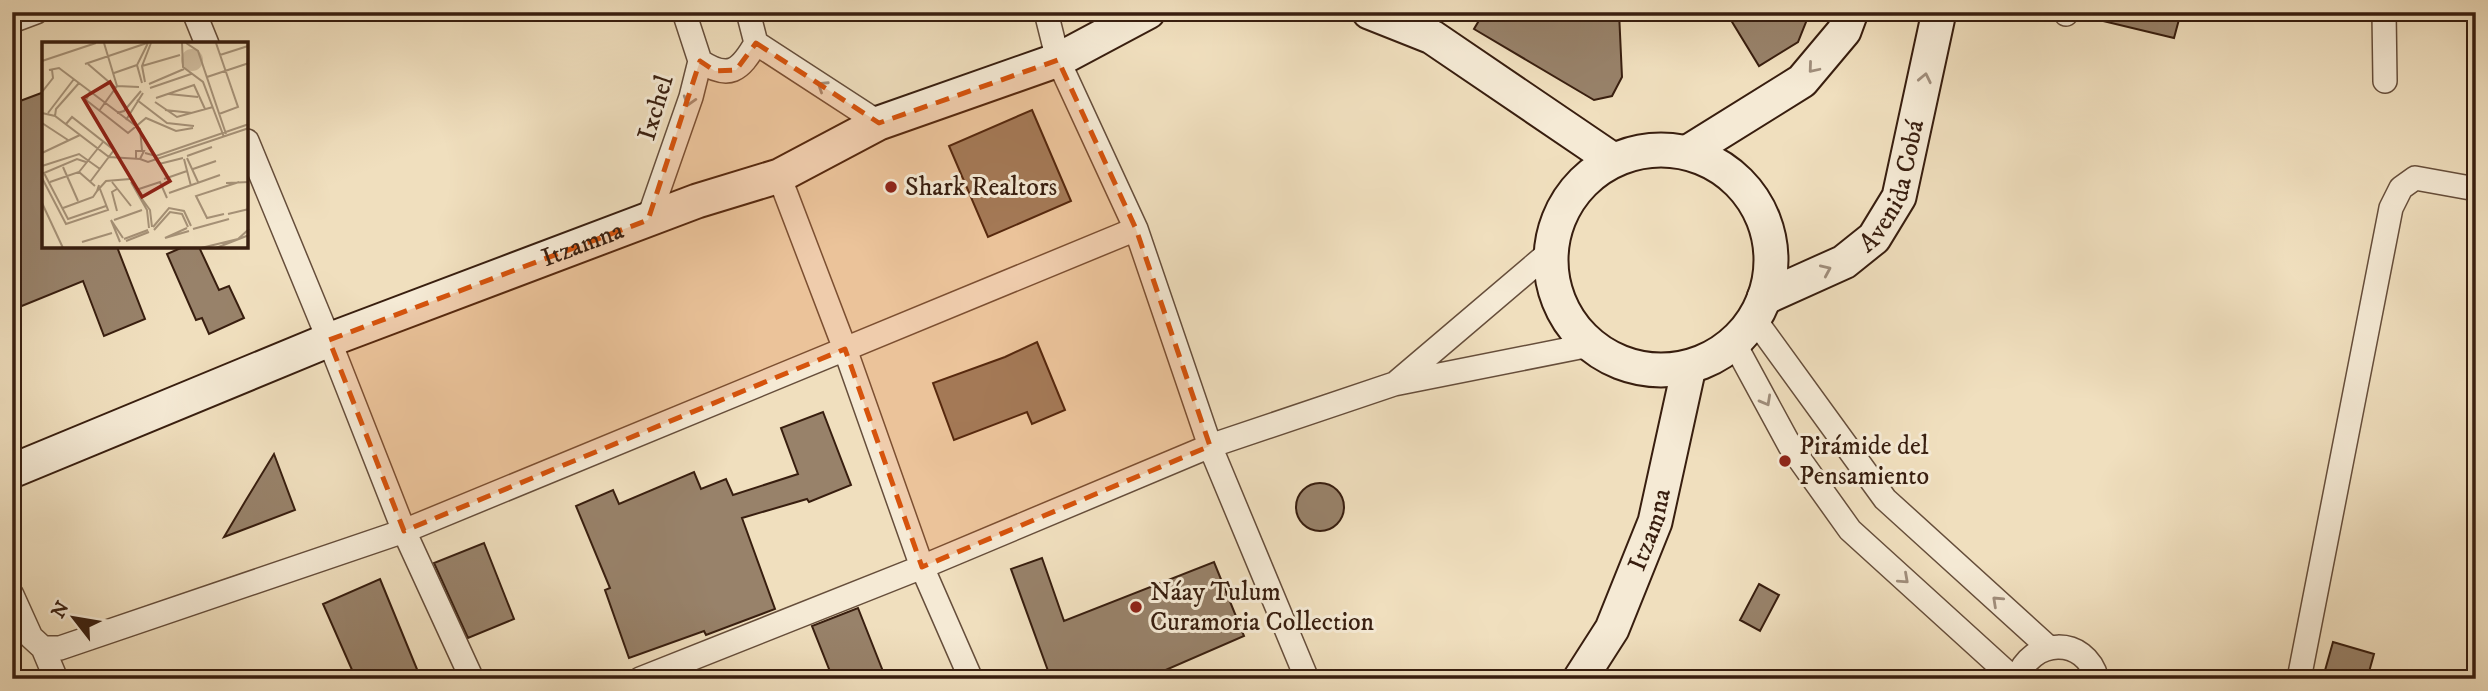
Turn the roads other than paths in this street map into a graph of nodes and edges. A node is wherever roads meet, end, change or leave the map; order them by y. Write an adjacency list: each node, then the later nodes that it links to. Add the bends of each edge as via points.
1 (36, 12): 11 (street)
2 (194, 12): 12 (street)
3 (684, 12): 15 (street, Ixchel)
4 (748, 12): 13 (street)
5 (1046, 12): 14 (street)
6 (1148, 12): 14 (street, Itzamna)
7 (1369, 12): 20 (street, via 1432,37)
8 (1851, 12): 19 (street, one-way to 19, via 1844,31 1802,81)
9 (1939, 12): 26 (street, Avenida Cobá, one-way to 9, via 1844,262 1874,238 1899,197)
10 (2384, 12): 16 (street)
11 (12, 21)
12 (206, 42)
13 (756, 43): 15 (street, via 736,70 715,71); 17 (street, one-way to 13)
14 (1058, 60): 17 (street, Itzamna); 24 (street)
15 (700, 61): 23 (street, Ixchel, one-way to 23)
16 (2385, 81)
17 (879, 124): 21 (street, Itzamna)
18 (248, 143): 27 (street)
19 (1688, 152): 20 (street, via 1650,149); 26 (street, via 1723,168 1751,194 1767,229 1771,263)
20 (1613, 160): 25 (street, via 1583,182 1560,214)
21 (779, 176): 23 (street, Itzamna); 29 (street)
22 (2476, 189): 47 (street, via 2415,178 2401,188 2391,208)
23 (648, 219): 27 (street, Itzamna)
24 (1136, 229): 29 (street); 32 (street)
25 (1551, 251): 28 (street, via 1553,286 1567,318); 31 (street)
26 (1751, 319): 30 (street, via 1721,352); 37 (street, one-way to 26, via 1885,499); 46 (street, one-way to 46, via 1790,446 1850,530)
27 (329, 340): 33 (street, Itzamna); 34 (street)
28 (1590, 345): 30 (street, via 1620,363 1654,370); 31 (street)
29 (845, 349): 34 (street); 35 (street)
30 (1689, 366): 45 (street, Itzamna, via 1656,522 1612,629)
31 (1394, 384): 32 (street)
32 (1210, 446): 35 (street); 40 (street)
33 (12, 471)
34 (404, 531): 38 (street, via 60,648); 42 (street)
35 (922, 567): 43 (street); 44 (street)
36 (12, 596): 38 (street, via 31,637)
37 (2048, 647): 39 (street, via 2077,652); 46 (street, via 2029,658)
38 (43, 648): 41 (street)
39 (2102, 676)
40 (1304, 678)
41 (56, 679)
42 (472, 679)
43 (640, 679)
44 (971, 679)
45 (1580, 679)
46 (2016, 679)
47 (2300, 679)

